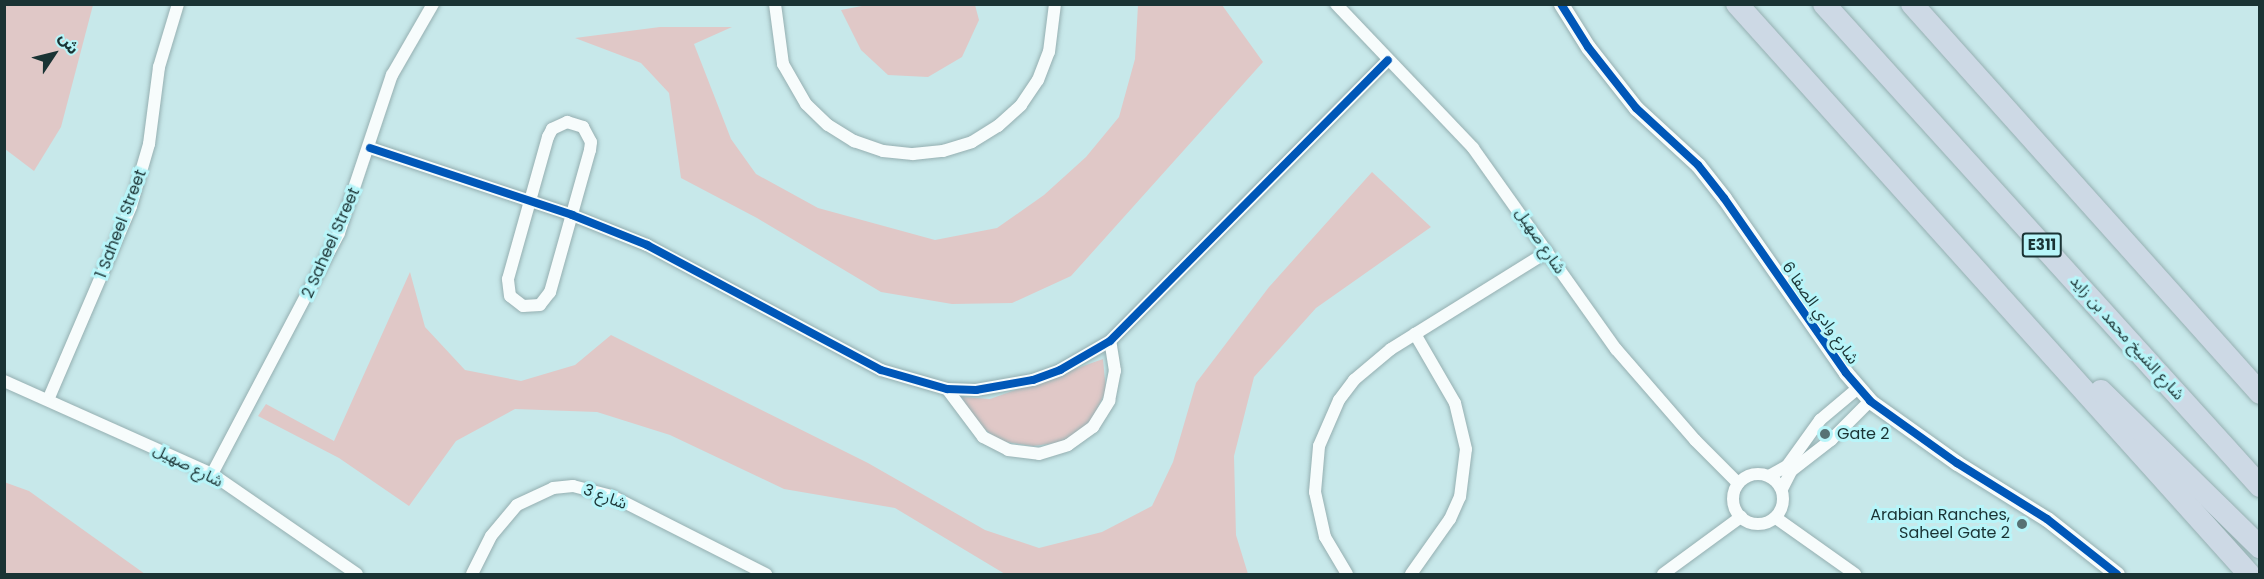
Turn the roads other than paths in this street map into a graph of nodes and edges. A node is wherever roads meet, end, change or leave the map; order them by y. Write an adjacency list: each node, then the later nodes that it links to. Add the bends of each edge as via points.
1 (178, 4): 22 (street, 1 Saheel Street, via 159,66 149,144 131,206)
2 (433, 4): 11 (street, 2 Saheel Street, via 392,75)
3 (775, 4): 4 (street, via 783,64 806,104 828,125 854,141 883,151 913,154 943,151 972,142 999,126 1021,105 1038,80 1049,52)
4 (1055, 4)
5 (1336, 4): 10 (street, شارع صهيل)
6 (1561, 4): 19 (street, شارع وادي الصفا 6, via 1588,47 1636,108 1698,165 1724,198)
7 (1737, 4): 15 (highway)
8 (1824, 4): 30 (highway, شارع الشيخ محمد بن زايد / E311)
9 (1912, 4): 21 (highway)
10 (1389, 60): 14 (street, شارع صهيل, via 1473,148); 17 (street)
11 (370, 148): 12 (street); 27 (street, 2 Saheel Street, via 323,268)
12 (529, 202): 13 (street); 13 (street, via 552,129 575,123 583,127 591,142); 13 (street, via 507,288 515,303 523,306 540,305 550,292)
13 (572, 215): 20 (street, via 686,264 881,370)
14 (1547, 252): 16 (street); 29 (street, شارع صهيل, via 1641,380)
15 (2007, 301): 34 (highway); 43 (highway, via 2143,460)
16 (1415, 334): 38 (street, via 1353,380 1339,400 1319,446 1315,469 1318,515 1325,537); 39 (street, via 1455,403 1466,449 1460,497 1450,519)
17 (1110, 341): 20 (street, via 1060,370 1033,380 976,390); 20 (street, via 1115,371 1103,410 1093,427 1068,446 1039,454 1008,450 983,437)
18 (4, 381): 22 (street, شارع صهيل)
19 (1858, 388): 23 (street, شارع وادي الصفا 6); 24 (street)
20 (947, 389)
21 (2259, 393)
22 (48, 400): 27 (street, شارع صهيل)
23 (1870, 401): 25 (street); 42 (street, شارع وادي الصفا 6, via 1957,463 2047,519)
24 (1840, 403): 25 (street); 26 (street, via 1820,420)
25 (1853, 417): 26 (street)
26 (1801, 456): 28 (street); 31 (street)
27 (212, 474): 35 (street, شارع صهيل)
28 (1769, 476): 29 (street, via 1752,474); 31 (street)
29 (1738, 483): 32 (street, via 1733,504)
30 (2259, 486)
31 (1782, 489): 33 (street, via 1784,504)
32 (1741, 517): 33 (street, via 1762,524); 40 (street)
33 (1776, 518): 41 (street)
34 (2259, 547)
35 (357, 574)
36 (472, 574): 37 (street, 3 شارع, via 491,536 517,505 534,494 573,486 612,496)
37 (766, 574)
38 (1347, 574)
39 (1411, 574)
40 (1663, 574)
41 (1855, 574)
42 (2117, 574)
43 (2250, 574)

